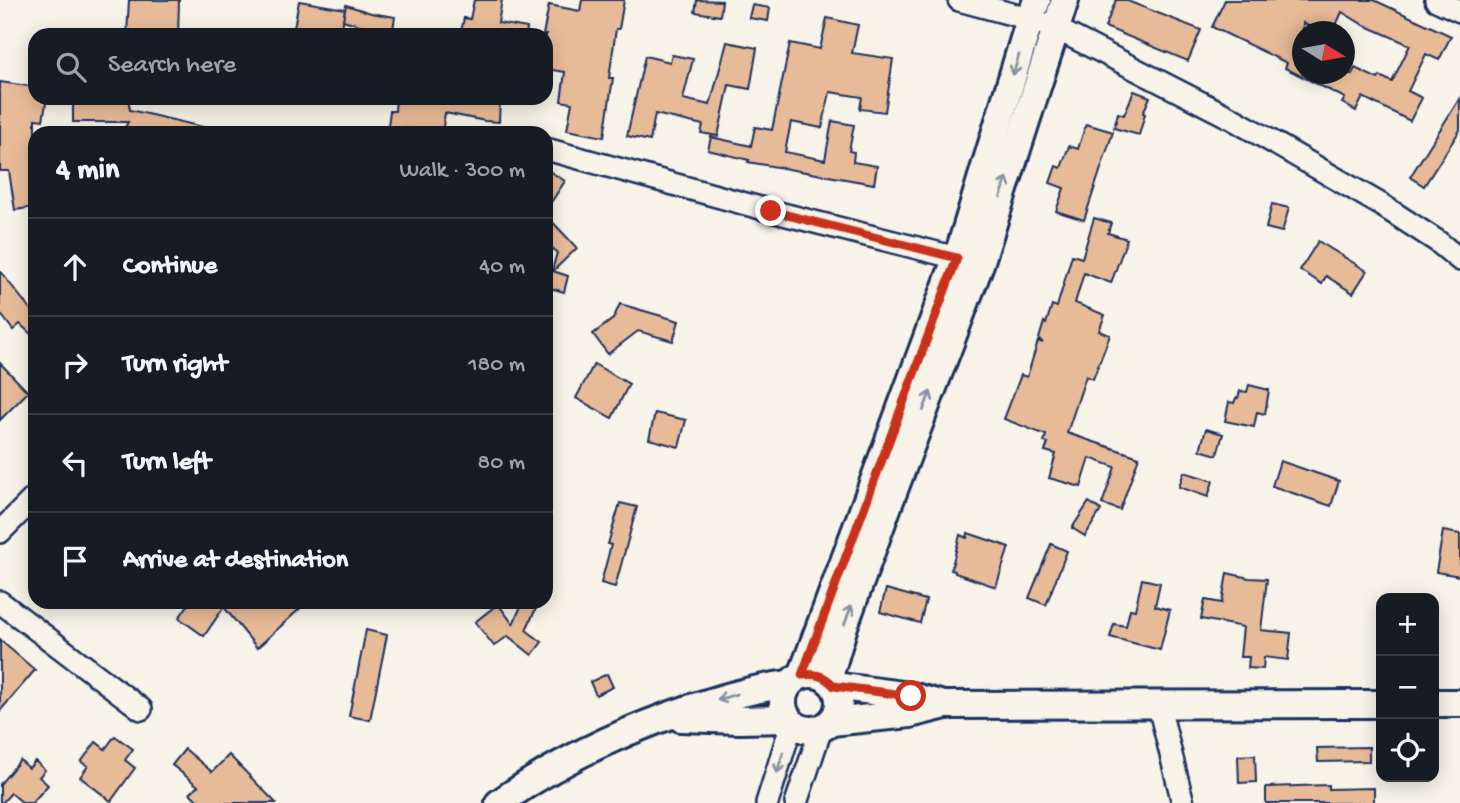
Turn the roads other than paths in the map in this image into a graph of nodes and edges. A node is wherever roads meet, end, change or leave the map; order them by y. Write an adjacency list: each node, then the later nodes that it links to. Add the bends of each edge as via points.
1 (959, 0): 5 (street)
2 (1065, 0): 5 (main road)
3 (1436, 0): 4 (street)
4 (1460, 11)
5 (1041, 16): 7 (main road, one-way to 7); 8 (street, via 1380,204); 12 (main road, one-way to 5, via 844,626 980,264)
6 (553, 151): 7 (street)
7 (957, 258): 12 (main road)
8 (1460, 260)
9 (28, 504): 10 (street)
10 (0, 532)
11 (0, 601): 18 (street)
12 (813, 681): 16 (main road); 19 (main road, one-way to 19, via 742,692); 20 (main road, via 785,692 784,711); 21 (main road, via 839,701)
13 (1439, 703): 14 (main road)
14 (1460, 703)
15 (1376, 704): 17 (main road)
16 (943, 705): 17 (main road); 21 (main road)
17 (1159, 706): 25 (street)
18 (141, 709)
19 (666, 717): 20 (main road); 22 (main road, via 569,759)
20 (790, 721): 21 (main road, via 803,729); 23 (street, one-way to 23)
21 (826, 725): 24 (street)
22 (499, 803)
23 (767, 803)
24 (796, 803)
25 (1183, 803)

